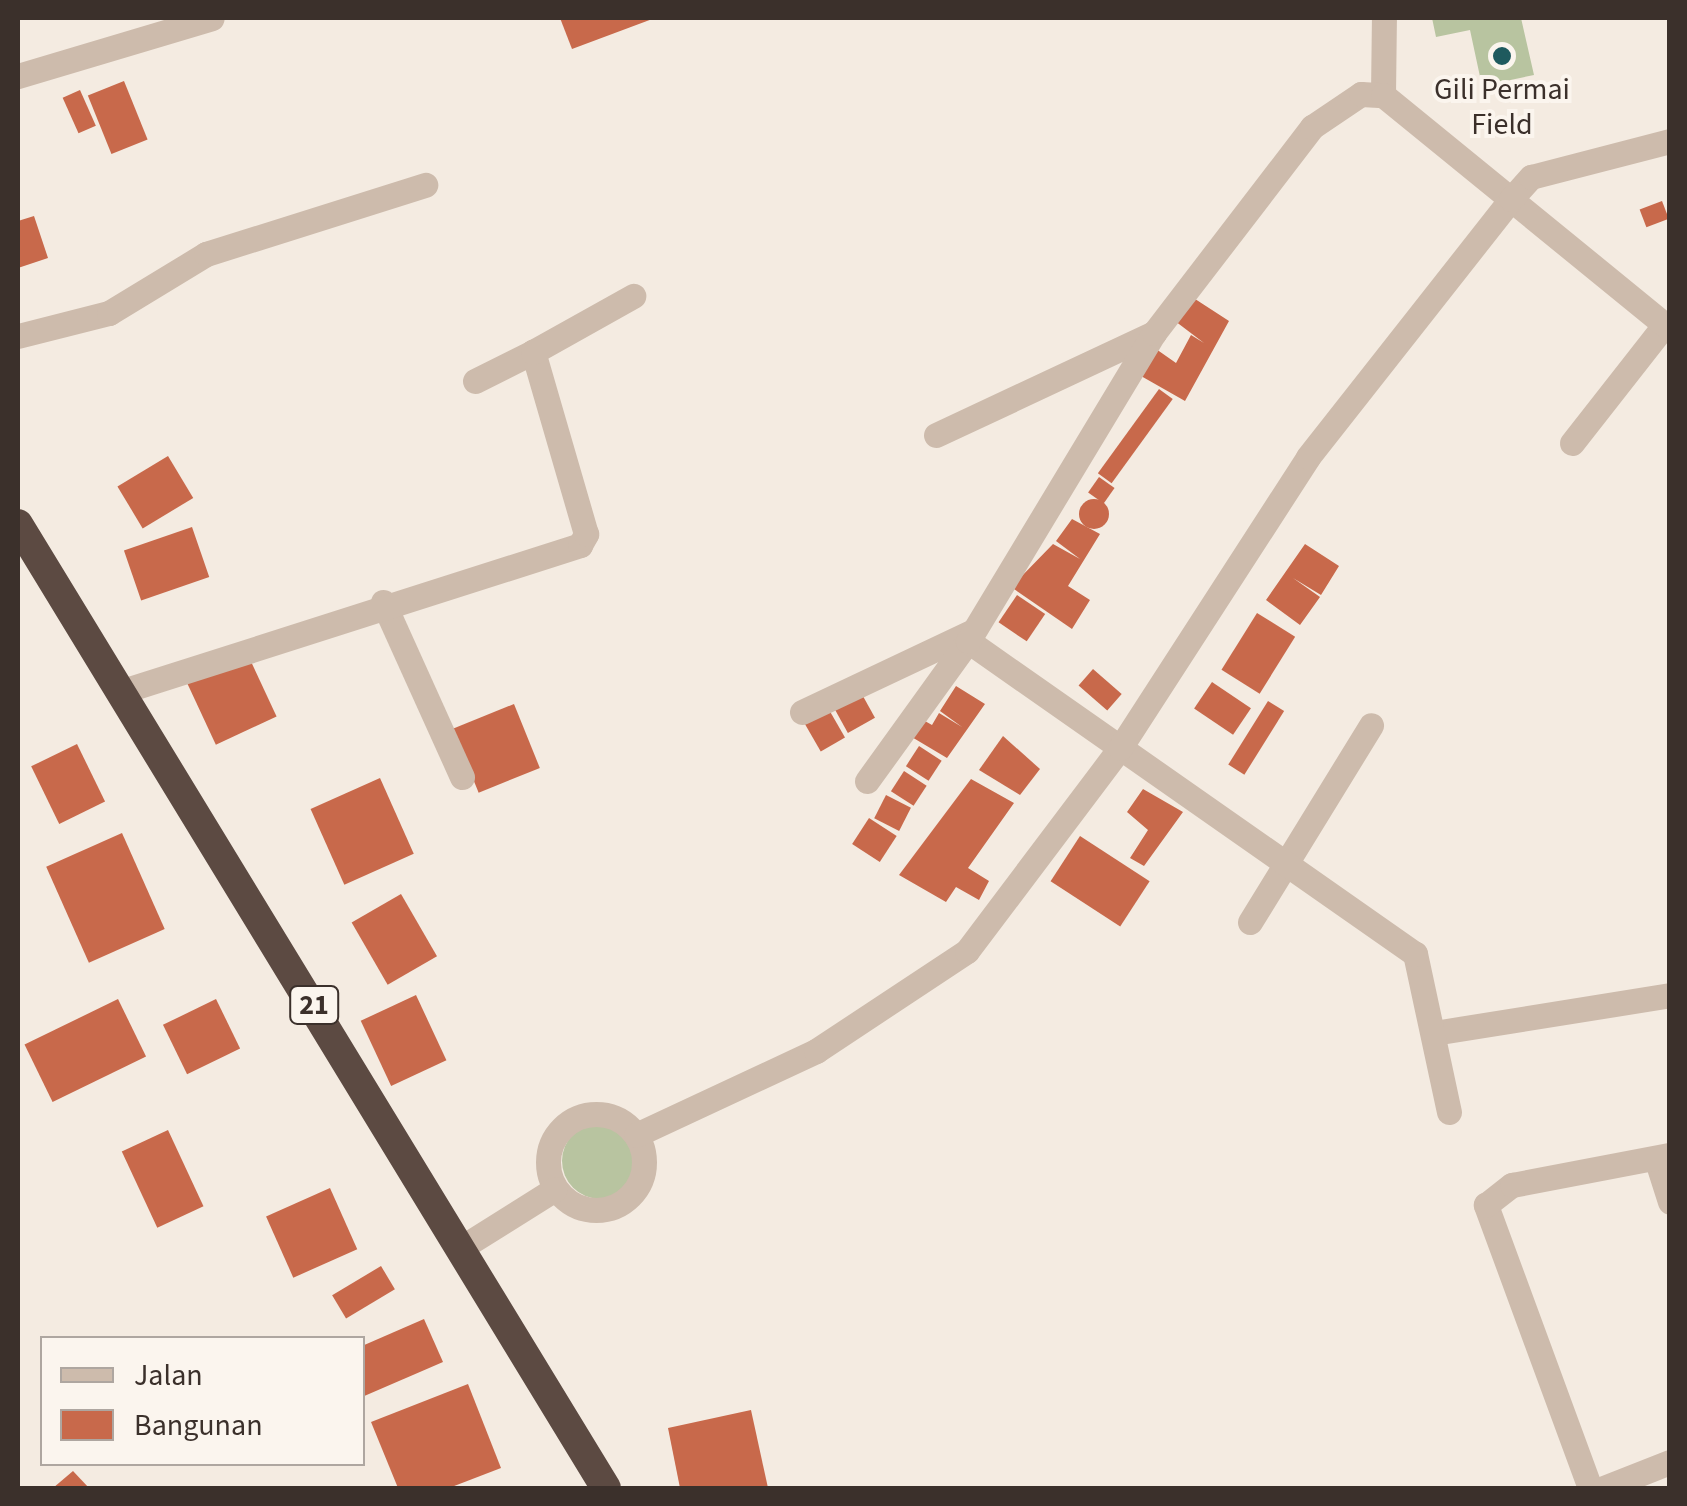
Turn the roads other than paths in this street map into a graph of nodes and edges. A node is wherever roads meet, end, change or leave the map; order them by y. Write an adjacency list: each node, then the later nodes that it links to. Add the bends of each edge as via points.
1 (212, 18): 3 (street)
2 (1384, 18): 4 (street)
3 (18, 76)
4 (1383, 95): 7 (street); 10 (street, via 1361,94 1312,127)
5 (1670, 142): 7 (street, via 1531,177)
6 (425, 185): 11 (street, via 206,254 109,313)
7 (1512, 198): 9 (street); 22 (street, via 1308,457)
8 (633, 296): 12 (street)
9 (1666, 328): 15 (street)
10 (1154, 334): 14 (street); 18 (street)
11 (18, 336)
12 (533, 352): 13 (street); 17 (street, via 586,534 580,545)
13 (474, 381)
14 (936, 435)
15 (1572, 443)
16 (18, 524): 19 (highway, 21)
17 (383, 602): 19 (street); 23 (street)
18 (969, 637): 20 (street); 22 (street); 24 (street)
19 (120, 692): 34 (highway, 21)
20 (802, 712)
21 (1370, 725): 25 (street)
22 (1120, 748): 25 (street); 30 (street, via 966,951 816,1051)
23 (462, 776)
24 (867, 781)
25 (1284, 859): 26 (street); 28 (street, via 1415,954)
26 (1250, 922)
27 (1670, 995): 28 (street)
28 (1434, 1033): 29 (street)
29 (1448, 1112)
30 (636, 1135): 32 (street, via 642,1176 622,1201 592,1210); 32 (street, via 620,1120 578,1116 550,1147)
31 (1663, 1156): 33 (street); 37 (street, via 1512,1185 1486,1205)
32 (555, 1189): 34 (street)
33 (1670, 1202)
34 (464, 1246): 36 (highway, 21)
35 (1670, 1462): 38 (street)
36 (606, 1488)
37 (1590, 1488)
38 (1604, 1488)

